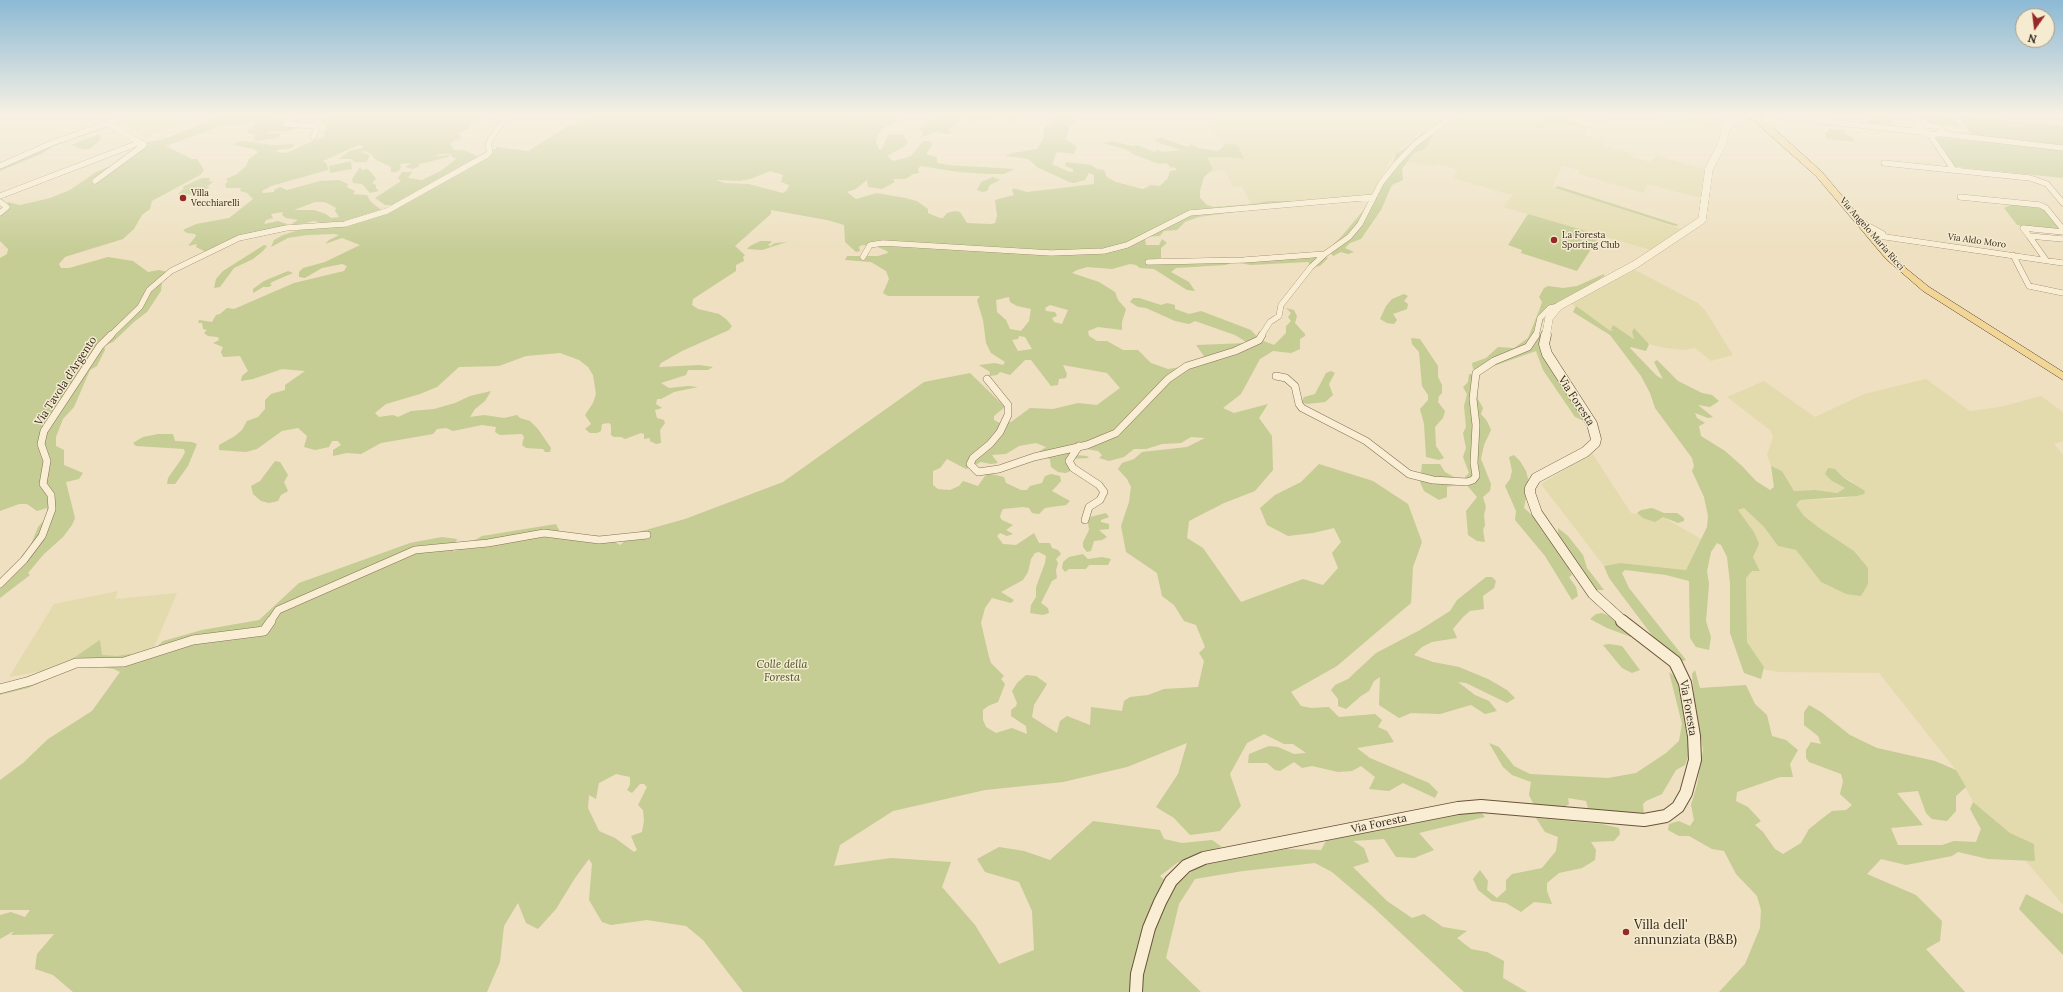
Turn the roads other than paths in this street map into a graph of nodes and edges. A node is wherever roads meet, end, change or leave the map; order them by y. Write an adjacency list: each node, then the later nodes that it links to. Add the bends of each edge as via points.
1 (11, 161): 10 (street)
2 (91, 161): 13 (street)
3 (120, 161): 12 (street)
4 (477, 161): 39 (street, Via Tavola d'Argento, via 387,211 345,224 286,228 239,238 171,271 160,279 140,307 100,346 44,431 41,444 47,461 43,484 51,495 52,509 42,536 24,560)
5 (1399, 161): 14 (street, via 1387,175)
6 (1713, 161): 32 (main road, Via Foresta, via 1709,169 1702,220 1636,264)
7 (1805, 161): 19 (main road, Via Angelo Maria Ricci)
8 (1948, 161): 11 (street)
9 (1884, 163): 11 (street)
10 (0, 166)
11 (1954, 170): 17 (street, via 2038,179 2051,188)
12 (95, 181)
13 (0, 196)
14 (1374, 197): 25 (street, via 1360,224 1349,237); 27 (street, via 1190,213 1127,245 1104,251 1051,253 883,243 870,245)
15 (1960, 197): 20 (street, via 2040,205 2046,208)
16 (0, 202): 18 (street, via 7,207)
17 (2063, 202)
18 (0, 213)
19 (1861, 222): 21 (main road, Via Angelo Maria Ricci); 22 (street)
20 (2063, 230): 23 (street, via 2023,228)
21 (1872, 235): 22 (street); 33 (main road, Via Angelo Maria Ricci, via 1897,265 1926,289)
22 (1889, 236): 26 (street, Via Aldo Moro)
23 (2029, 236): 24 (street); 28 (street)
24 (2063, 239)
25 (1325, 254): 29 (street, via 1300,258); 36 (street, via 1290,293 1281,305 1279,316 1270,322 1259,340 1235,351 1187,366 1168,378 1116,433)
26 (2013, 255): 28 (street, Via Aldo Moro); 31 (street, via 2030,286)
27 (863, 257)
28 (2046, 260): 30 (street, Via Aldo Moro)
29 (1148, 262)
30 (2063, 263)
31 (2063, 293)
32 (1559, 306): 34 (street, via 1550,308 1540,318 1534,338 1528,347 1494,360 1476,373 1473,399 1476,476 1474,480 1467,482 1433,480 1409,474 1366,441 1302,408 1295,386 1286,378); 41 (main road, Via Foresta, via 1549,318 1544,344 1553,366 1592,424 1596,439 1585,452 1536,478 1530,493 1538,514 1594,594 1611,612 1675,662 1681,672 1694,736 1694,760 1686,793 1678,807 1666,816 1644,820 1481,806 1458,808 1204,858 1186,866 1171,880 1149,928 1137,974)
33 (2062, 375)
34 (1276, 376)
35 (987, 379): 36 (street, via 1008,405 1008,415 1000,432 973,458 970,464 975,470 991,471)
36 (1079, 446): 37 (street, via 1069,461 1073,468 1099,485 1104,492 1100,500 1089,507)
37 (1085, 520)
38 (647, 535): 40 (street, via 599,540 544,533 488,543 415,550 278,610 264,631 193,640 124,662 76,662 30,681)
39 (0, 584)
40 (0, 689)
41 (1136, 992)

